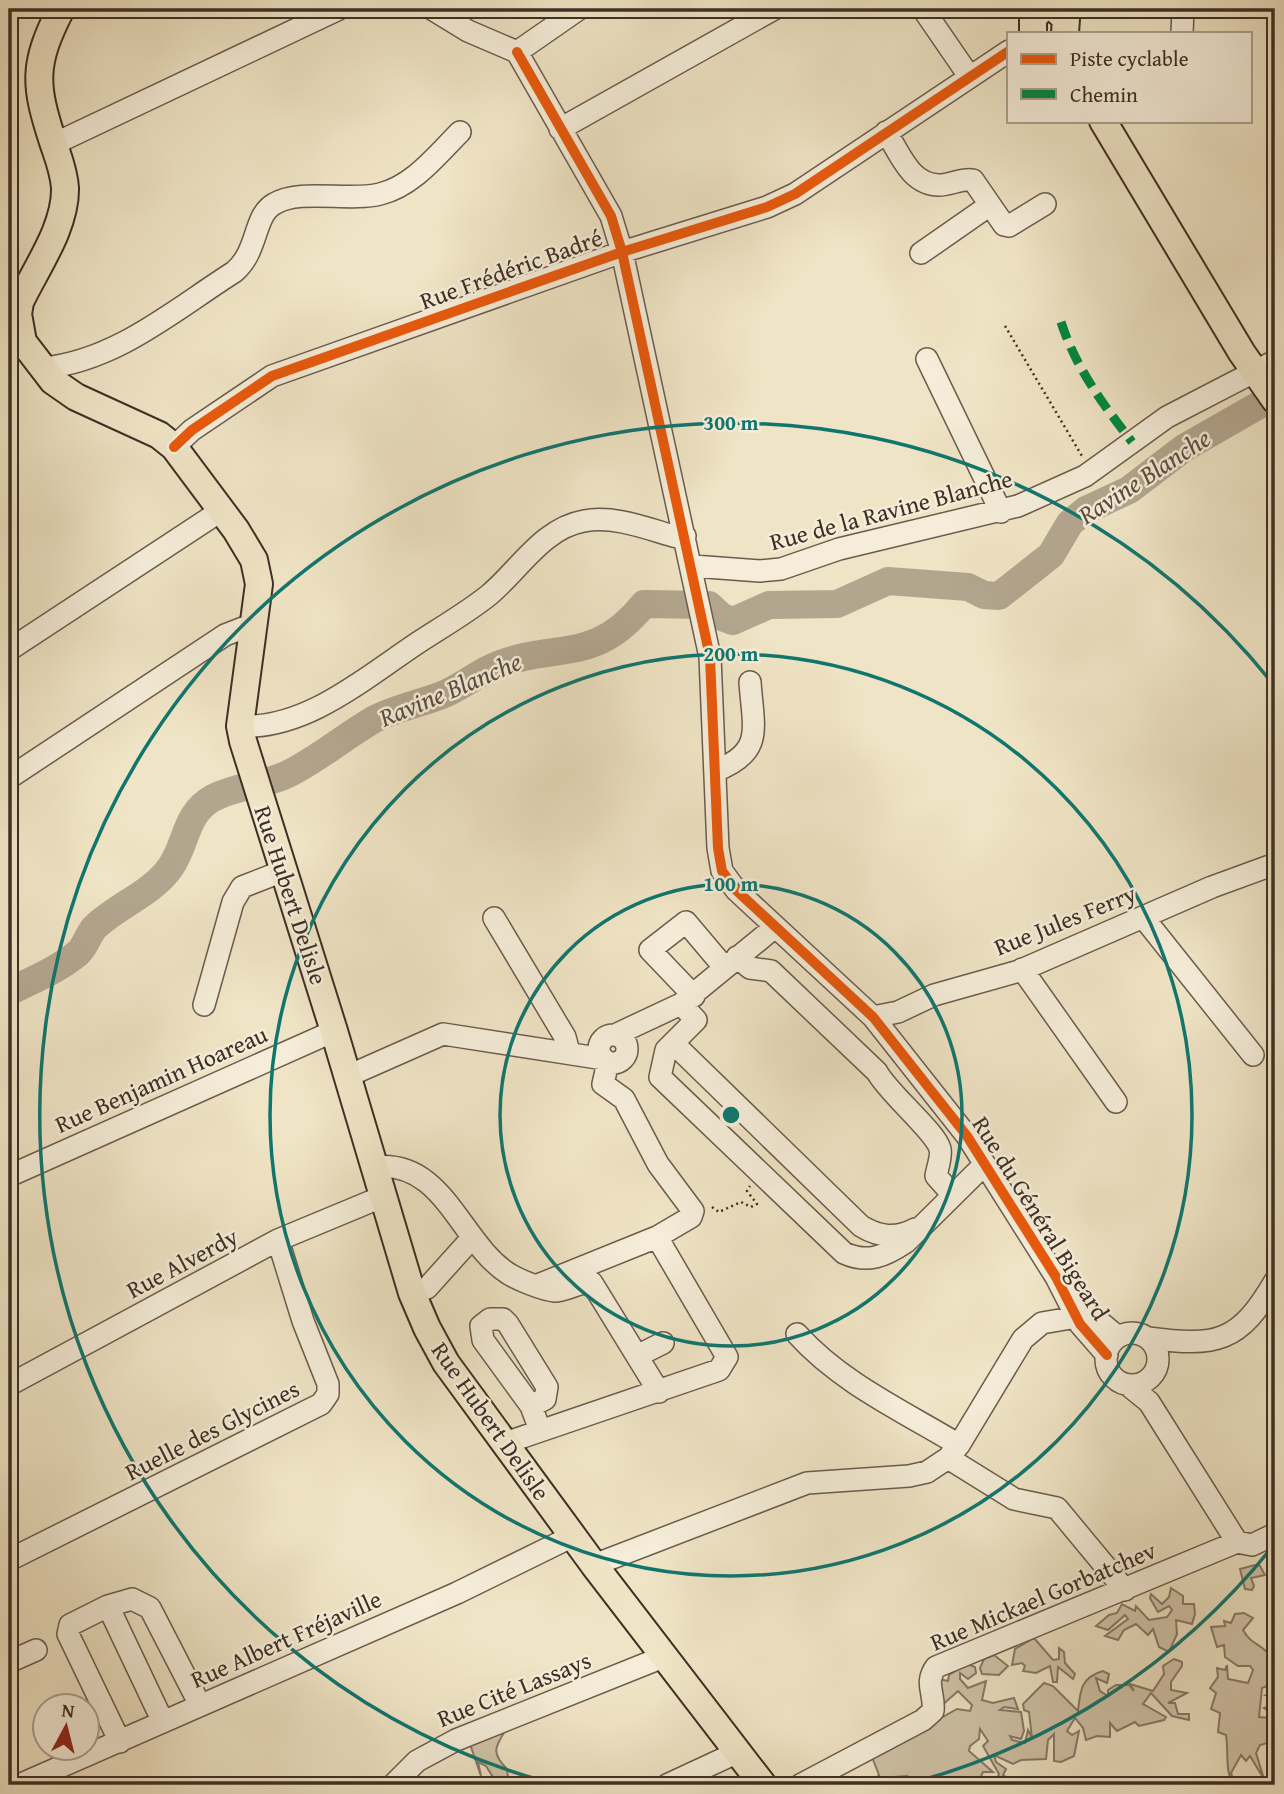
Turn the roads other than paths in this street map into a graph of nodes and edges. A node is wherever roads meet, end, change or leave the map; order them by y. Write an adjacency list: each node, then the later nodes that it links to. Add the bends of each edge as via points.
1 (61, 9): 16 (main road, Rue Hubert Delisle, via 39,60 38,84)
2 (339, 9): 16 (street)
3 (432, 9): 9 (street, via 468,31)
4 (579, 9): 9 (street)
5 (774, 9): 13 (street)
6 (923, 9): 11 (street)
7 (1183, 9): 8 (street)
8 (1182, 32)
9 (517, 51): 13 (street, Rue du Général Bigeard)
10 (1007, 52): 11 (street, Rue Frédéric Badré)
11 (969, 76): 15 (street, Rue Frédéric Badré)
12 (1104, 122): 24 (main road)
13 (560, 129): 19 (street, Rue du Général Bigeard, via 611,216)
14 (460, 132): 23 (street, via 392,191 365,197 285,199 272,204 259,222 248,257 234,272 120,346 90,360)
15 (886, 132): 18 (street, via 913,176 940,185 973,180); 19 (street, Rue Frédéric Badré, via 822,178 767,207)
16 (54, 144): 21 (main road, Rue Hubert Delisle, via 63,169 62,210)
17 (1045, 204): 18 (street, via 1009,226)
18 (990, 205): 20 (street)
19 (622, 252): 25 (street, Rue Frédéric Badré, via 272,376); 28 (street, Rue du Général Bigeard)
20 (921, 253)
21 (14, 324): 23 (main road, Rue Hubert Delisle)
22 (927, 359): 27 (street)
23 (43, 368): 25 (main road, Rue Hubert Delisle, via 64,391 159,435)
24 (1267, 378): 27 (street, Rue de la Ravine Blanche, via 1167,417 1091,471)
25 (174, 447): 26 (main road, Rue Hubert Delisle)
26 (222, 510): 30 (main road, Rue Hubert Delisle, via 254,560 259,584); 31 (street)
27 (1001, 512): 29 (street, Rue de la Ravine Blanche, via 839,549 781,569)
28 (685, 536): 29 (street, Rue du Général Bigeard); 33 (street, via 609,520 584,520 562,528 487,597 330,701)
29 (693, 566): 34 (street, Rue du Général Bigeard, via 710,657)
30 (254, 629): 33 (main road, Rue Hubert Delisle); 35 (street, via 225,635)
31 (9, 650)
32 (750, 682): 34 (street, via 754,736 739,762)
33 (241, 734): 37 (main road, Rue Hubert Delisle)
34 (715, 771): 40 (street, Rue du Général Bigeard, via 722,871)
35 (9, 778)
36 (1275, 864): 38 (street, Rue Jules Ferry)
37 (283, 871): 44 (street, via 242,887 233,902); 46 (main road, Rue Hubert Delisle)
38 (1143, 917): 42 (street, Rue Jules Ferry); 50 (street)
39 (494, 918): 48 (street, via 565,1037)
40 (775, 927): 41 (street); 45 (street, Rue du Général Bigeard)
41 (731, 962): 43 (street); 43 (street, via 686,922 657,942 650,950); 56 (street, via 771,971 877,1072 886,1088 933,1137 940,1149 936,1176)
42 (1023, 969): 45 (street, Rue Jules Ferry); 52 (street)
43 (687, 1000): 47 (street, via 696,1020); 49 (street, via 626,1028)
44 (204, 1005)
45 (873, 1017): 53 (street, Rue du Général Bigeard, via 967,1136)
46 (334, 1031): 51 (main road, Rue Hubert Delisle); 55 (street, Rue Benjamin Hoareau)
47 (673, 1043): 59 (street); 63 (street, via 662,1056 660,1077 813,1227 844,1253)
48 (569, 1052): 49 (street); 51 (street, via 443,1034)
49 (613, 1052): 60 (street, via 603,1084 624,1098 658,1164 693,1211 691,1217)
50 (1254, 1055)
51 (348, 1076): 54 (main road, Rue Hubert Delisle)
52 (1116, 1102)
53 (984, 1165): 56 (street); 66 (street, Rue du Général Bigeard)
54 (375, 1167): 57 (main road, Rue Hubert Delisle); 61 (street, via 405,1169 433,1184)
55 (9, 1176)
56 (953, 1195): 58 (street)
57 (384, 1196): 62 (street, Rue Alverdy); 67 (main road, Rue Hubert Delisle)
58 (920, 1226): 59 (street, via 897,1236); 63 (street, via 906,1242 883,1256)
59 (868, 1230): 63 (street, via 869,1253)
60 (657, 1237): 65 (street); 78 (street, via 727,1357 719,1370)
61 (472, 1238): 65 (street, via 509,1274); 67 (street, via 427,1288)
62 (278, 1240): 76 (street, Rue Alverdy); 86 (street, Ruelle des Glycines, via 328,1384 321,1404)
63 (860, 1259)
64 (1275, 1281): 72 (street, via 1256,1312 1235,1332)
65 (538, 1284): 74 (street, via 554,1291 592,1283)
66 (1064, 1292): 68 (street, Rue du Général Bigeard); 73 (street, Rue du Général Bigeard)
67 (412, 1293): 81 (main road, Rue Hubert Delisle, via 446,1363)
68 (1077, 1317): 73 (street, Rue du Général Bigeard); 82 (street, via 1042,1323 1023,1339)
69 (797, 1334): 82 (street, via 820,1359)
70 (1148, 1338): 72 (street); 73 (street, via 1131,1333); 75 (street)
71 (663, 1343): 74 (street)
72 (1190, 1343): 75 (street)
73 (1112, 1346): 77 (street, via 1109,1371)
74 (637, 1356): 78 (street)
75 (1159, 1357): 77 (street, via 1156,1371)
76 (9, 1385)
77 (1141, 1389): 85 (street)
78 (659, 1392): 80 (street)
79 (531, 1406): 80 (street)
80 (540, 1430): 81 (street)
81 (505, 1443): 84 (main road, Rue Hubert Delisle)
82 (953, 1451): 87 (street, via 927,1472 909,1476 807,1483); 88 (street, via 1014,1499 1057,1508)
83 (1275, 1534): 85 (street, Rue Mickael Gorbatchev, via 1252,1545)
84 (573, 1536): 87 (main road, Rue Hubert Delisle); 93 (street, Rue Albert Fréjaville, via 457,1593)
85 (1237, 1542): 88 (street, Rue Mickael Gorbatchev)
86 (9, 1560)
87 (594, 1565): 91 (main road, Rue Hubert Delisle)
88 (1125, 1590): 101 (street, Rue Mickael Gorbatchev, via 936,1667 929,1686 933,1711 923,1720)
89 (108, 1606): 93 (street, via 132,1599 150,1608); 94 (street); 95 (street, via 70,1625 68,1634)
90 (36, 1650): 92 (street)
91 (663, 1657): 96 (main road, Rue Hubert Delisle); 98 (street, Rue Cité Lassays, via 456,1740 417,1761)
92 (9, 1662)
93 (200, 1706): 94 (street, Rue Albert Fréjaville)
94 (163, 1722): 95 (street, Rue Albert Fréjaville)
95 (120, 1742): 97 (street, Rue Albert Fréjaville)
96 (738, 1752): 99 (street); 100 (main road, Rue Hubert Delisle)
97 (19, 1785)
98 (393, 1785)
99 (667, 1785)
100 (763, 1785)
101 (800, 1785)

